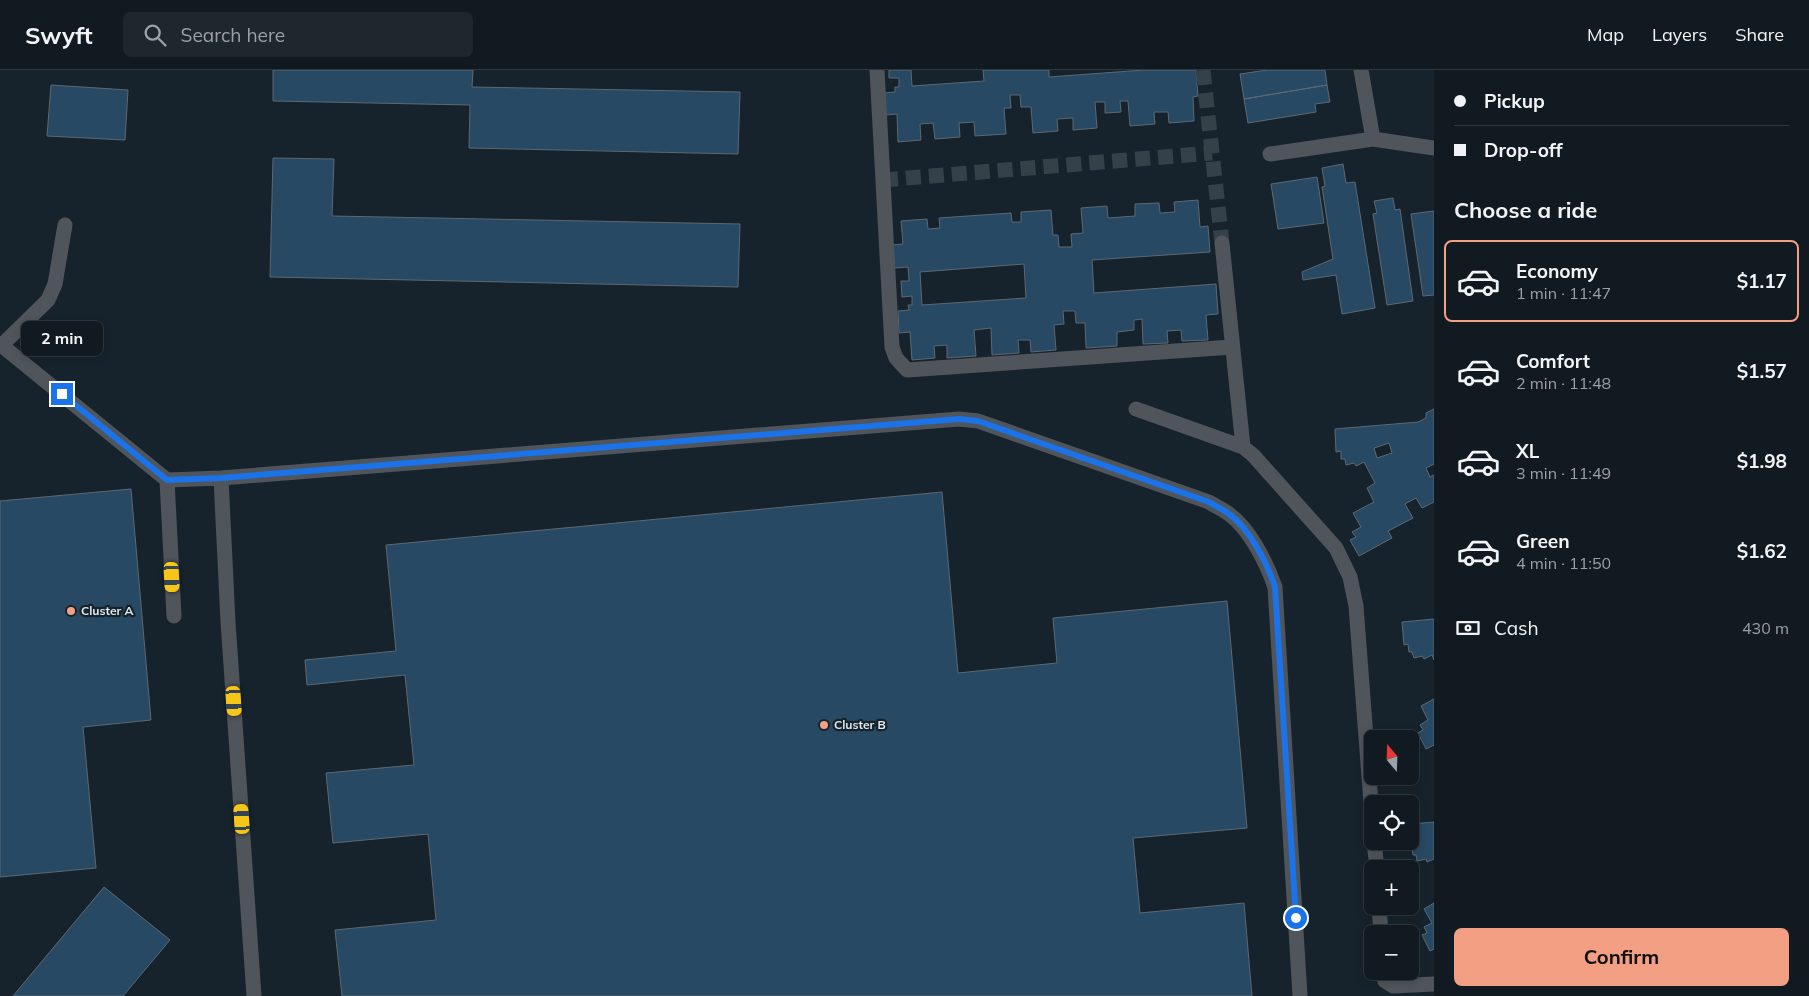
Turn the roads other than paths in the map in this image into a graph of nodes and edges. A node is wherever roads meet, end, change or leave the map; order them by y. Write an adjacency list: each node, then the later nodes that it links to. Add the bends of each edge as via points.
1 (877, 70): 9 (street, via 892,347 896,358 907,370)
2 (1362, 70): 3 (street)
3 (1373, 139): 4 (street); 5 (street)
4 (1434, 148)
5 (1270, 154)
6 (66, 225): 8 (street, via 55,284 48,300)
7 (1222, 243): 9 (street)
8 (1, 344): 13 (street)
9 (1232, 347): 11 (street)
10 (1136, 409): 11 (street)
11 (1243, 446): 15 (street, via 1336,548 1350,577 1356,606)
12 (221, 478): 13 (street); 18 (street); 19 (street, via 959,419 978,421 1209,502 1230,514 1245,531 1266,563 1275,587)
13 (167, 480): 14 (street)
14 (174, 616)
15 (1370, 795)
16 (1385, 980): 17 (street, via 1393,986)
17 (1434, 984)
18 (254, 996)
19 (1300, 996)

